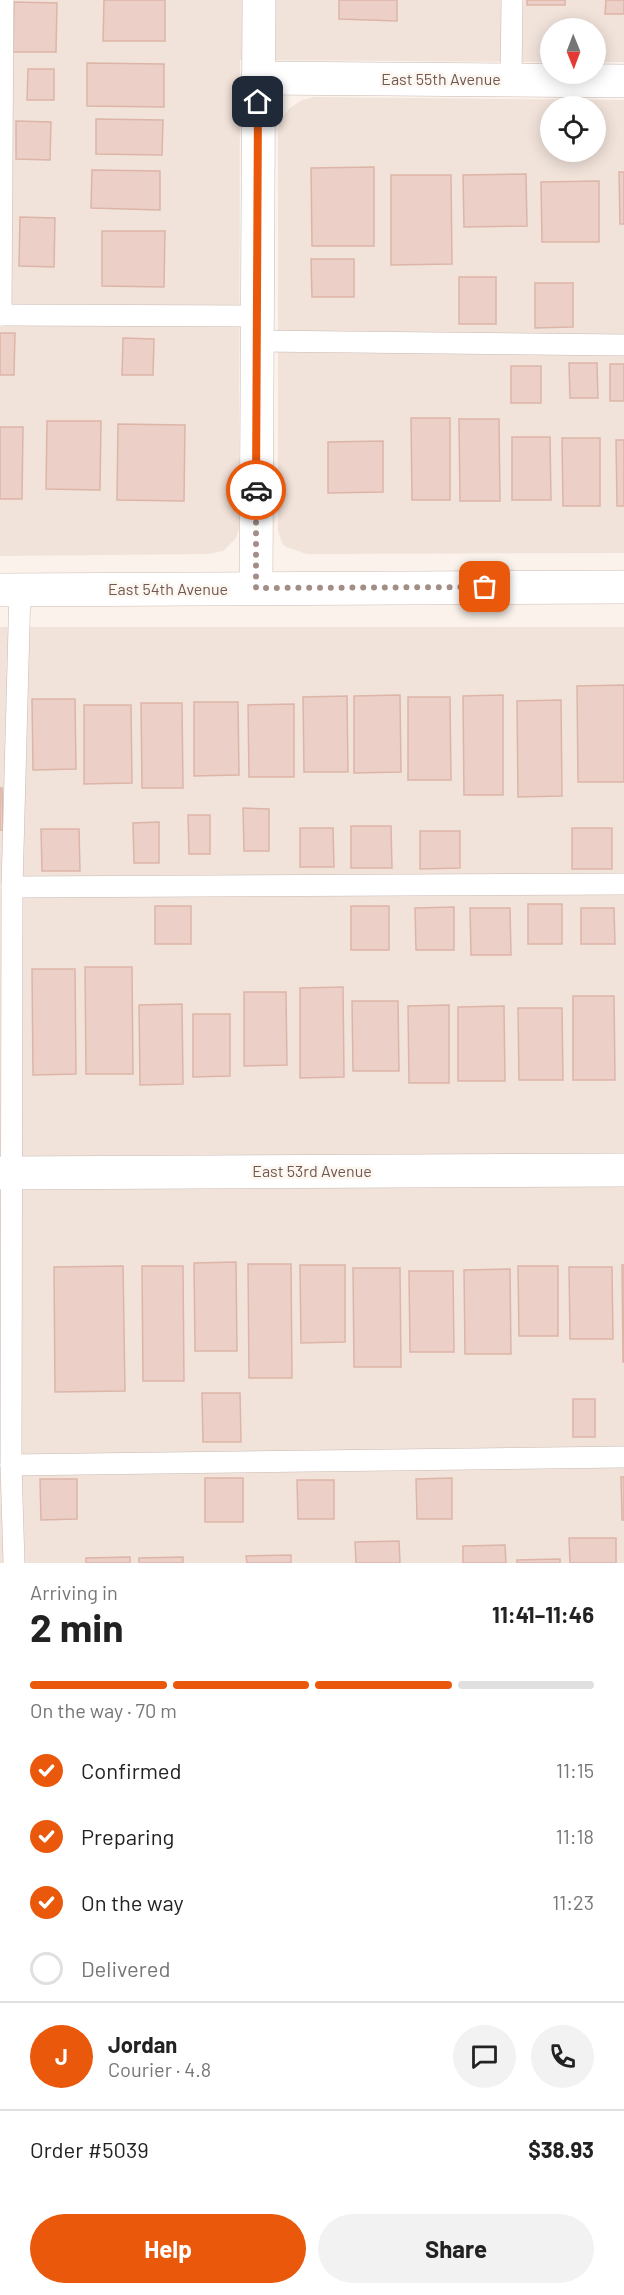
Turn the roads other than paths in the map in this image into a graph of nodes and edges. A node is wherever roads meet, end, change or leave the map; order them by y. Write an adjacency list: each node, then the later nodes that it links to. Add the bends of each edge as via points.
1 (3, 0): 7 (lane)
2 (259, 0): 4 (street)
3 (512, 0): 5 (lane)
4 (258, 78): 5 (street, East 55th Avenue); 8 (street)
5 (511, 80): 6 (street, East 55th Avenue)
6 (624, 81)
7 (1, 315): 8 (lane)
8 (257, 328): 9 (lane); 11 (street)
9 (624, 345)
10 (624, 587): 11 (street, East 54th Avenue)
11 (256, 588): 12 (street, East 54th Avenue)
12 (10, 590): 14 (lane)
13 (624, 884): 14 (lane)
14 (12, 887): 16 (lane)
15 (624, 1170): 16 (street, East 53rd Avenue)
16 (5, 1173): 18 (lane)
17 (624, 1457): 18 (lane)
18 (11, 1465): 19 (lane)
19 (14, 1563)

